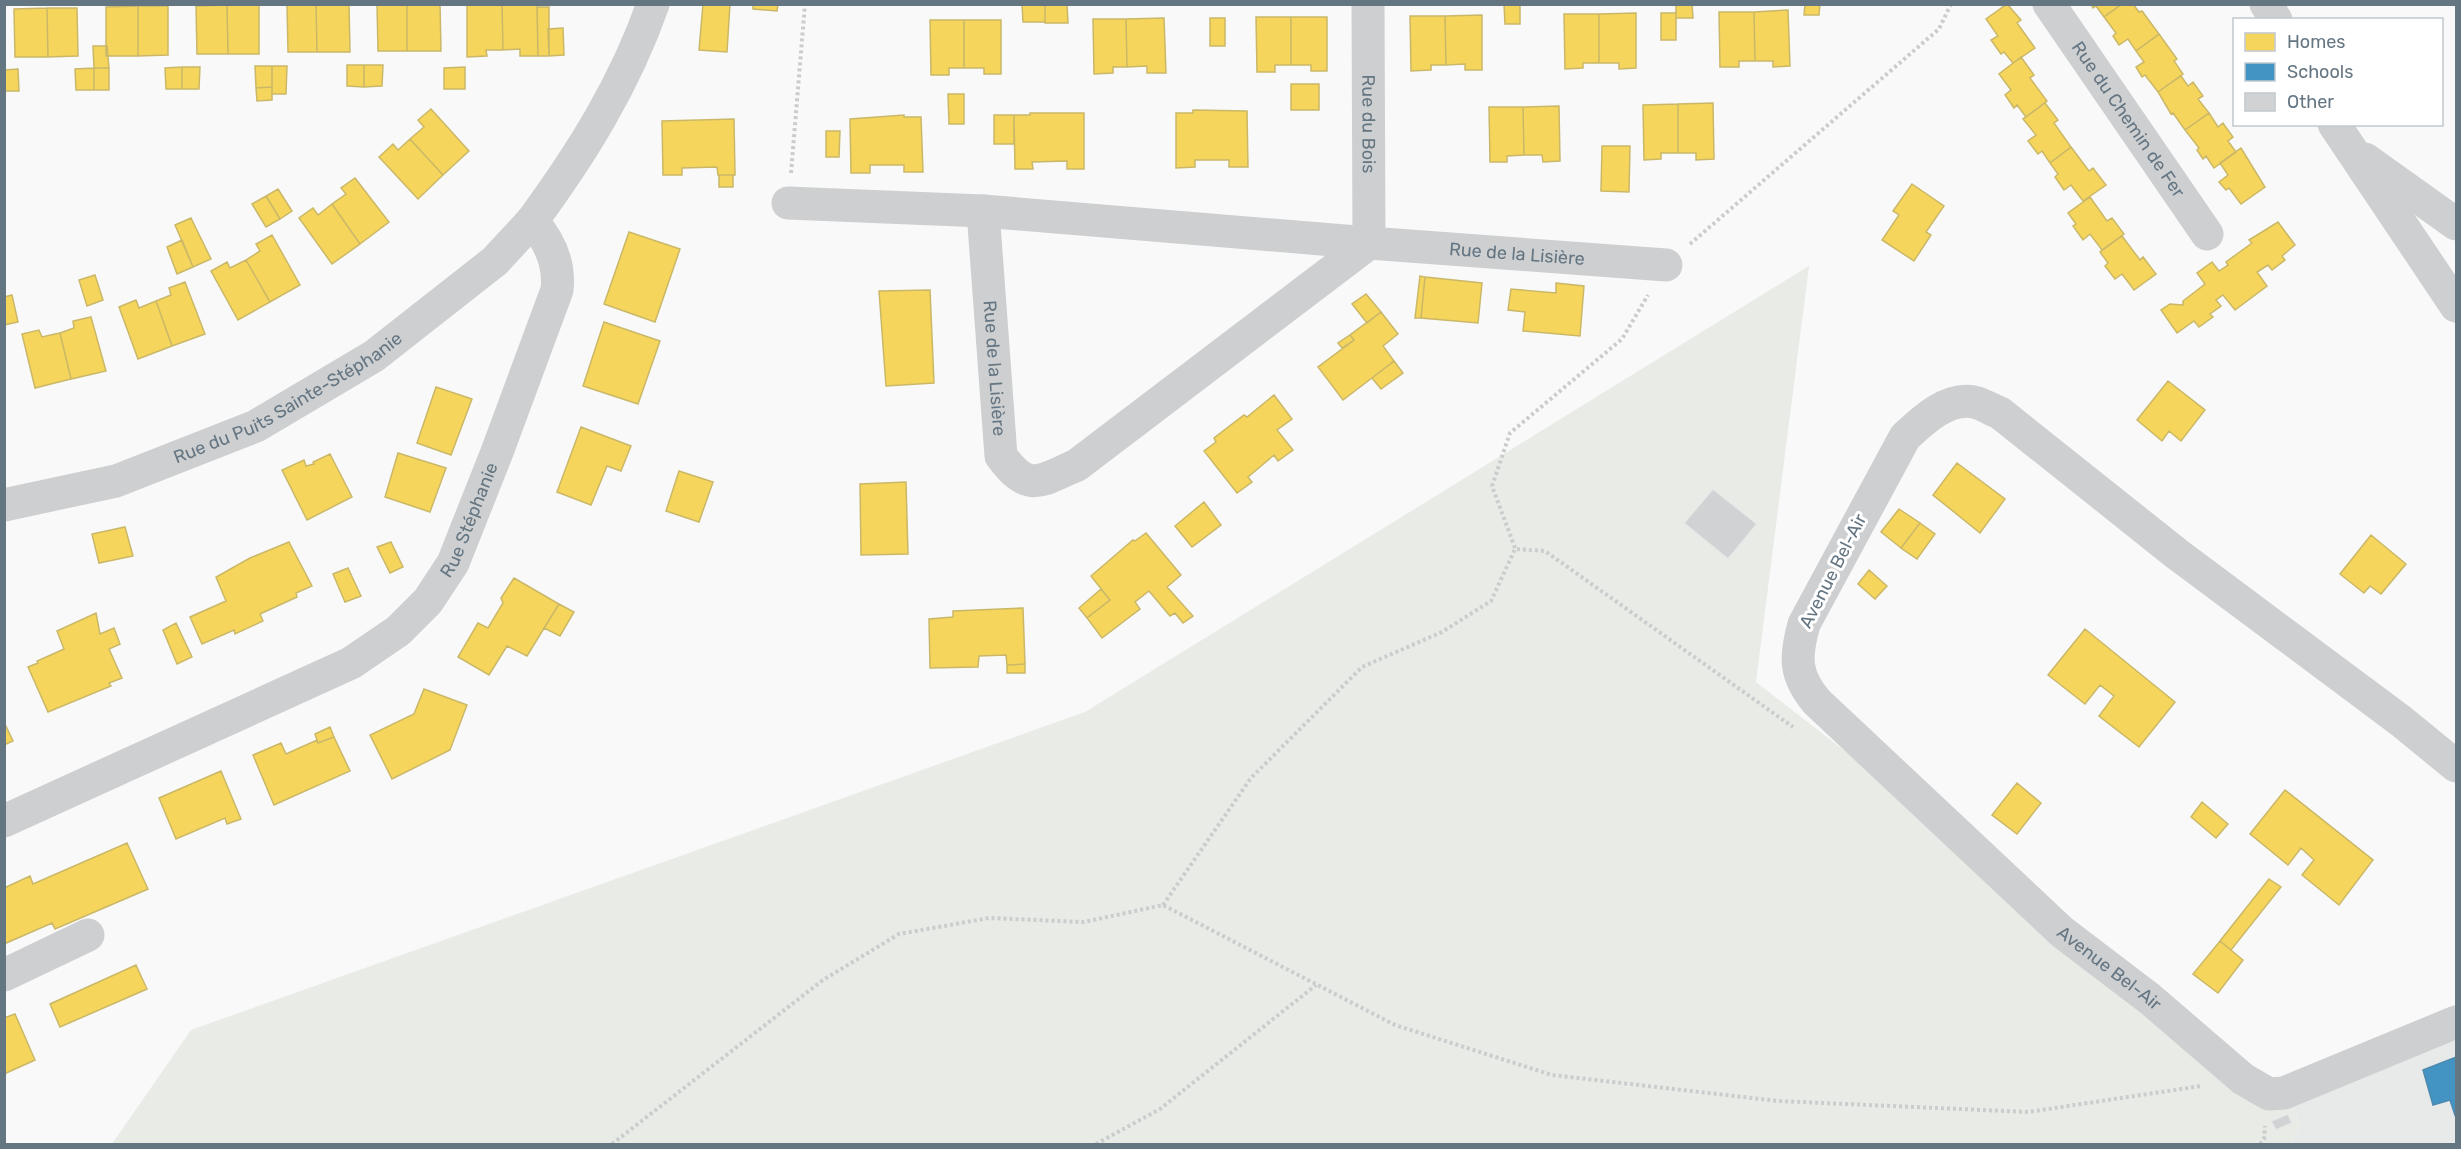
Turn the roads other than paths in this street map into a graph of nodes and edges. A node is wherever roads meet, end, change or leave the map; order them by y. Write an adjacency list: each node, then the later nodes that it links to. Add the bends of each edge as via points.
1 (653, 4): 9 (street, via 610,102)
2 (1368, 4): 12 (street, Rue du Bois)
3 (2049, 4): 11 (street, Rue du Chemin de Fer)
4 (2266, 4): 5 (street)
5 (2275, 18)
6 (2340, 135): 10 (street); 14 (street)
7 (788, 203): 8 (street)
8 (983, 211): 12 (street, Rue de la Lisière); 12 (street, Rue de la Lisière, via 1001,456 1024,481 1039,481 1077,465)
9 (532, 221): 15 (street, Rue du Puits Sainte-Stéphanie, via 495,261 374,356 256,426 116,481); 17 (street, Rue Stéphanie, via 554,255 559,273 557,290 453,562 428,601 398,631 351,663)
10 (2457, 224)
11 (2207, 234)
12 (1369, 243): 13 (street, Rue de la Lisière)
13 (1666, 265)
14 (2457, 306)
15 (4, 505)
16 (2457, 766): 20 (street, Avenue Bel-Air, via 2000,414 1973,402 1953,404 1929,415 1905,437 1804,624 1798,646 1803,686 1817,702 2062,932 2150,999 2243,1079 2269,1095 2284,1093)
17 (4, 821)
18 (88, 935): 19 (street)
19 (4, 975)
20 (2457, 1022)
21 (2457, 1044): 22 (street)
22 (2402, 1065)

